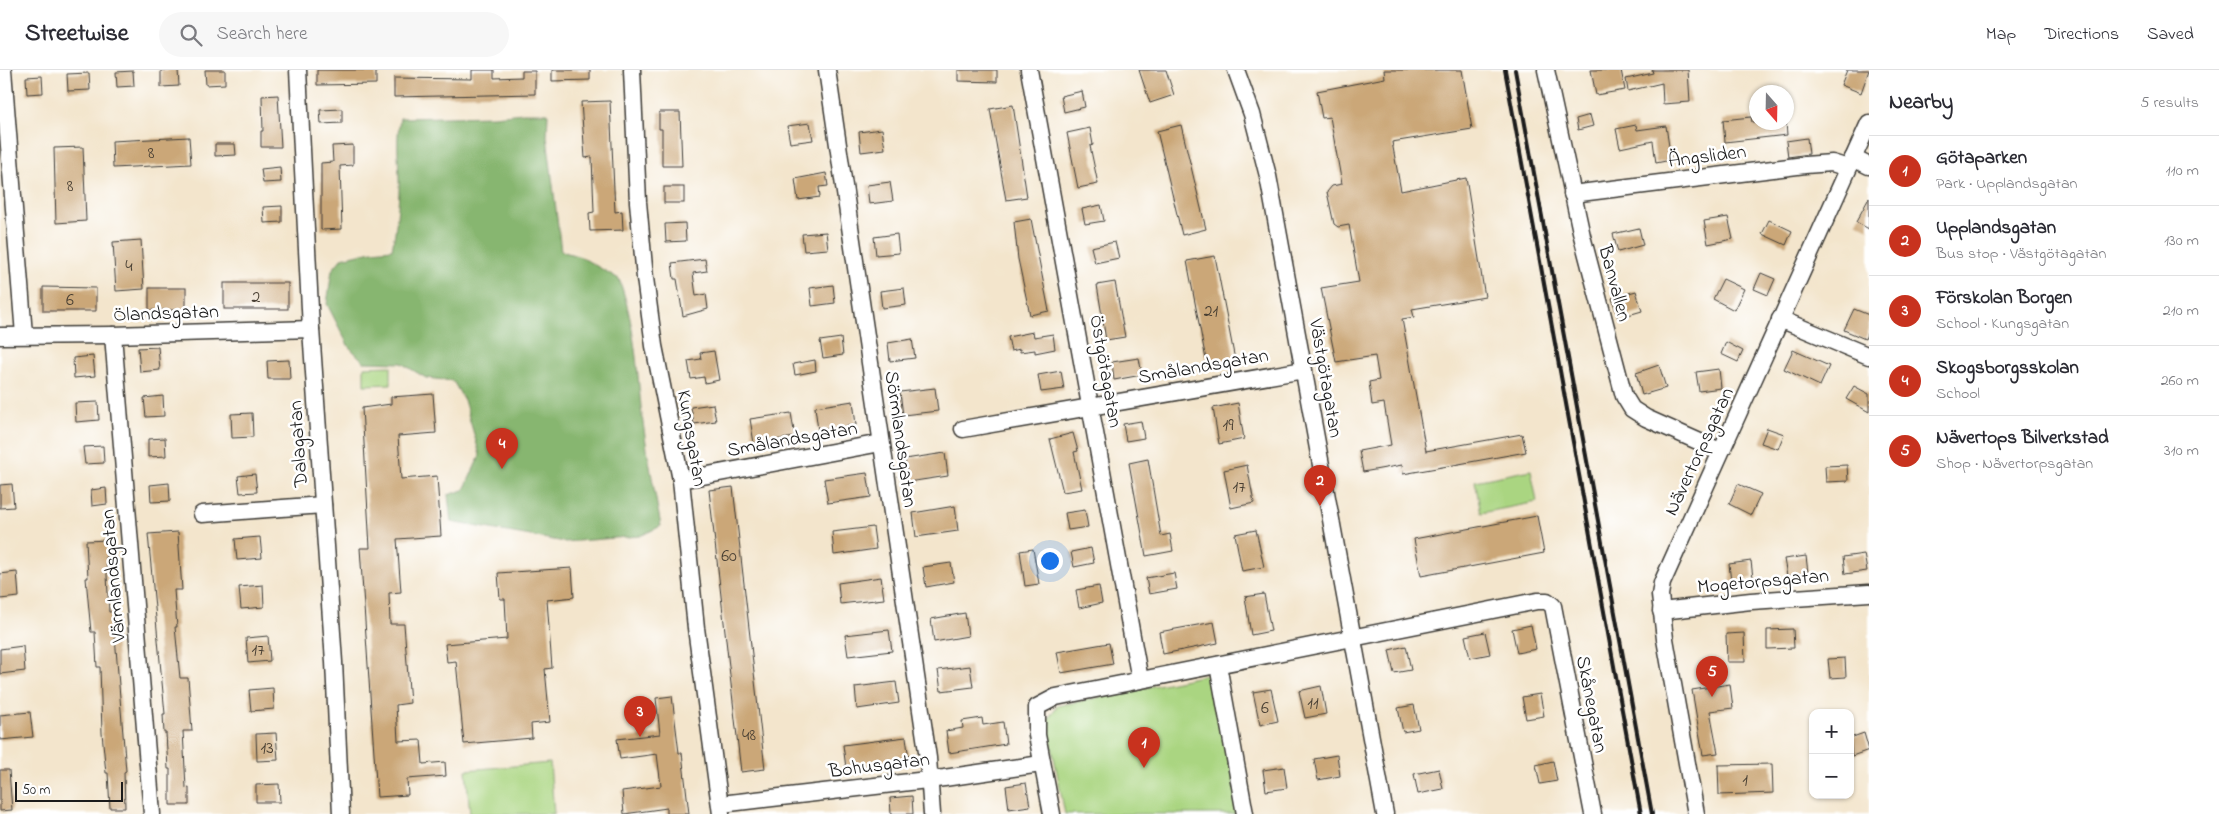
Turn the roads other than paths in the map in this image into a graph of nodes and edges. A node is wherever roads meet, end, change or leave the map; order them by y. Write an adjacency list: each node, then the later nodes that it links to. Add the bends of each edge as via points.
1 (3, 70): 14 (street)
2 (298, 70): 13 (street, Dalagatan)
3 (632, 70): 23 (street, Kungsgatan, via 645,278 654,346)
4 (827, 70): 21 (street, Sörmlandsgatan)
5 (1029, 70): 19 (street, Östgötagatan)
6 (1236, 70): 18 (street, Västgötagatan, via 1252,114 1268,176)
7 (1546, 70): 11 (street, Banvallen)
8 (1869, 122): 9 (street, Nävertorpsgatan)
9 (1850, 163): 10 (street, Ängsliden); 11 (street, Ängsliden, via 1805,165); 12 (street, Nävertorpsgatan)
10 (1869, 166)
11 (1572, 194): 22 (street, Banvallen, via 1624,396 1632,409 1646,418)
12 (1780, 319): 17 (street); 22 (street, Nävertorpsgatan)
13 (311, 329): 15 (street, Ölandsgatan); 24 (street, Dalagatan)
14 (24, 335): 15 (street, Ölandsgatan); 16 (street, Ölandsgatan)
15 (113, 335): 34 (street, Värmlandsgatan)
16 (0, 336)
17 (1869, 356)
18 (1304, 370): 19 (street, Smålandsgatan); 28 (street, Västgötagatan)
19 (1091, 406): 20 (street, Smålandsgatan); 30 (street, Östgötagatan)
20 (962, 428)
21 (881, 443): 23 (street, Smålandsgatan); 32 (street, Sörmlandsgatan)
22 (1720, 451): 27 (street, Nävertorpsgatan, via 1662,583)
23 (681, 480): 33 (street, Kungsgatan, via 696,628)
24 (323, 505): 25 (street); 35 (street, Dalagatan)
25 (202, 514)
26 (1869, 593): 27 (street, Mogetorpsgatan, via 1751,600)
27 (1662, 611): 41 (street, Nävertorpsgatan, via 1664,639)
28 (1351, 637): 29 (street); 39 (street, Västgötagatan); 40 (street, Skånegatan, via 1547,601 1553,606)
29 (1218, 665): 30 (street); 38 (street)
30 (1140, 680): 31 (street, via 1056,698 1037,707)
31 (1041, 764): 32 (street, Bohusgatan); 37 (street)
32 (929, 779): 33 (street, Bohusgatan); 36 (street, Sörmlandsgatan)
33 (721, 809)
34 (152, 814)
35 (341, 814)
36 (932, 814)
37 (1052, 814)
38 (1245, 814)
39 (1384, 814)
40 (1593, 814)
41 (1696, 814)

